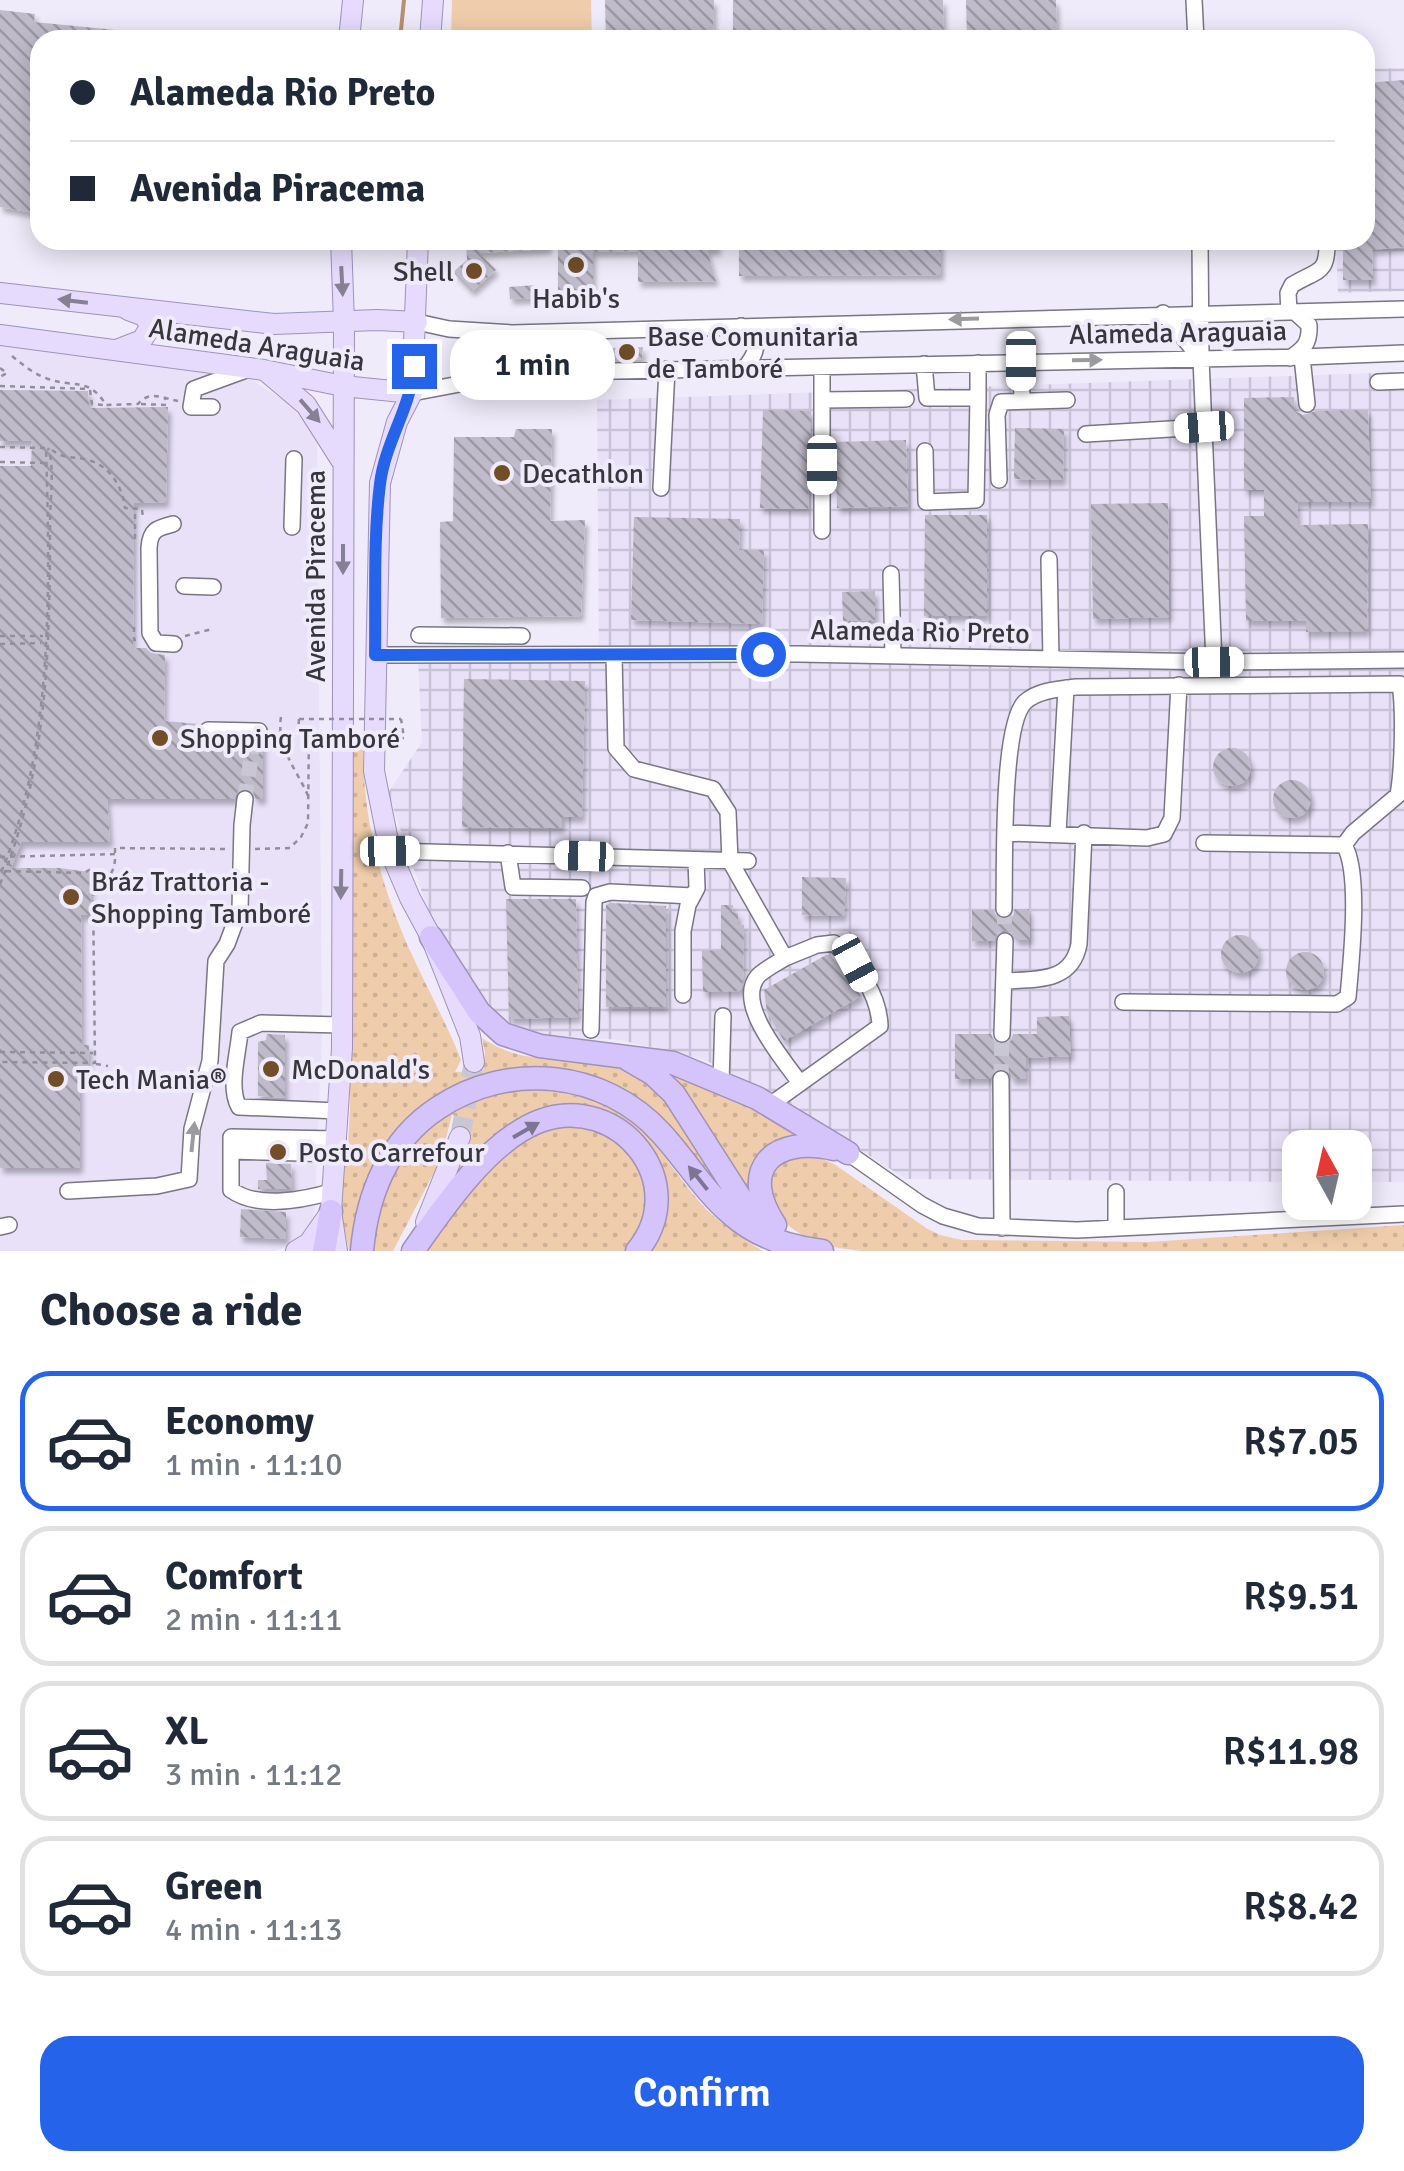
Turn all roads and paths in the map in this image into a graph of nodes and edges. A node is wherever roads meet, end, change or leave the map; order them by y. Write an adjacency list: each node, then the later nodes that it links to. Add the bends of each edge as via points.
1 (353, 0): 4 (main road)
2 (433, 0): 5 (main road)
3 (1194, 0): 6 (street)
4 (351, 30)
5 (431, 30)
6 (1196, 30)
7 (341, 250): 18 (main road, Avenida Piracema, one-way to 18)
8 (418, 250): 19 (main road)
9 (1200, 250): 15 (street)
10 (1327, 250): 16 (street, via 1321,271 1288,292)
11 (0, 293): 12 (main road, Alameda Araguaia, one-way to 11)
12 (120, 308): 18 (main road, Alameda Araguaia, via 274,324); 22 (main road, via 144,316 151,326 142,340)
13 (1404, 308): 14 (street, Alameda Araguaia)
14 (1331, 311): 16 (street, Alameda Araguaia); 25 (street, via 1318,331)
15 (1202, 312): 16 (street, Alameda Araguaia); 17 (street, Alameda Araguaia); 27 (street)
16 (1293, 312): 26 (street, via 1309,325 1309,339)
17 (1163, 313): 20 (street, Alameda Araguaia, one-way to 20); 27 (street)
18 (344, 322): 19 (main road, Alameda Araguaia); 41 (main road, Avenida Piracema)
19 (417, 322): 20 (street, Alameda Araguaia, via 512,333); 43 (main road)
20 (741, 326): 33 (street, via 756,343)
21 (0, 334): 22 (main road, Alameda Araguaia)
22 (117, 349): 34 (main road, Alameda Araguaia)
23 (1404, 352): 25 (street, Alameda Araguaia)
24 (12, 355): 39 (path)
25 (1330, 356): 26 (street, Alameda Araguaia)
26 (1296, 358): 27 (street, Alameda Araguaia); 50 (street)
27 (1201, 359): 28 (street, Alameda Araguaia, one-way to 27); 53 (street)
28 (1021, 361): 29 (street, Alameda Araguaia); 48 (street)
29 (978, 362): 30 (street, Alameda Araguaia); 44 (street)
30 (924, 364): 31 (street, Alameda Araguaia); 44 (street, via 927,398)
31 (822, 366): 33 (street, Alameda Araguaia); 46 (street)
32 (0, 368): 36 (path, via 7,373)
33 (744, 368): 35 (street, Alameda Araguaia)
34 (257, 369): 41 (main road, Alameda Araguaia); 52 (street, via 201,384 191,394 191,406); 62 (main road, one-way to 62, via 306,404)
35 (666, 369): 43 (street, Alameda Araguaia, via 517,373); 66 (street)
36 (0, 377)
37 (1378, 382): 38 (street)
38 (1404, 382)
39 (62, 385): 40 (path); 42 (path)
40 (0, 386)
41 (343, 386): 43 (main road, Alameda Araguaia); 62 (main road, Avenida Piracema)
42 (90, 388): 51 (path); 51 (path, via 92,404)
43 (412, 393): 81 (main road, via 380,483)
44 (978, 398): 58 (street, via 976,500 926,502)
45 (906, 399): 46 (street)
46 (822, 400): 70 (street)
47 (1067, 400): 48 (street)
48 (1022, 401): 65 (street, via 998,406)
49 (138, 404): 49 (path, via 155,395 166,405); 51 (path)
50 (1307, 404)
51 (106, 405)
52 (212, 407)
53 (1204, 427): 54 (street); 87 (street)
54 (1086, 434)
55 (0, 447): 56 (path)
56 (7, 447): 57 (path); 59 (path)
57 (48, 448): 60 (path); 64 (path)
58 (926, 452)
59 (0, 455)
60 (63, 458): 64 (path); 67 (path, via 86,459 110,471 124,508)
61 (294, 459): 69 (street)
62 (342, 461): 123 (main road, Avenida Piracema, one-way to 123)
63 (0, 462): 64 (path)
64 (48, 463): 76 (path)
65 (999, 480)
66 (661, 488)
67 (134, 508)
68 (173, 524): 80 (street, via 154,529 149,548 150,634 156,642)
69 (292, 527)
70 (822, 530)
71 (1048, 559): 85 (street)
72 (892, 574): 84 (street)
73 (184, 586): 74 (street)
74 (213, 588)
75 (0, 636): 76 (path)
76 (46, 636): 78 (path)
77 (522, 636): 82 (street, via 419,628)
78 (45, 643): 79 (path); 106 (path, via 41,735)
79 (0, 644)
80 (174, 644)
81 (375, 655): 82 (street, Alameda Rio Preto); 102 (main road, via 374,771)
82 (419, 655): 83 (street, Alameda Rio Preto)
83 (614, 655): 84 (street, Alameda Rio Preto); 108 (street, via 616,748 634,769 713,789 728,812)
84 (894, 656): 85 (street, Alameda Rio Preto)
85 (1051, 659): 87 (street, Alameda Rio Preto)
86 (1404, 660): 87 (street, Alameda Rio Preto)
87 (1214, 662)
88 (1179, 684): 89 (street); 98 (street, via 1172,818 1164,834); 100 (street, via 1400,684 1398,795)
89 (1066, 688): 96 (street, via 1026,701 1015,716); 97 (street)
90 (280, 717): 95 (path, via 282,747)
91 (208, 730): 92 (street)
92 (259, 731)
93 (397, 731): 95 (path, bridge, via 397,739 404,738 401,720 299,719 298,735 309,737 309,726)
94 (245, 800): 101 (street)
95 (310, 801): 101 (path, via 308,822 290,848)
96 (1006, 832): 97 (street); 115 (street)
97 (1058, 833): 98 (street)
98 (1084, 833): 119 (street, via 1074,961 1055,977)
99 (1204, 843): 100 (street)
100 (1344, 845): 121 (street, via 1353,902 1348,997 1338,1004)
101 (242, 849): 104 (path, via 115,848); 141 (street, one-way to 101, via 190,1180 192,1129 210,1061 216,961 240,909)
102 (390, 851): 103 (street); 116 (main road)
103 (508, 853): 107 (street); 113 (street, via 512,887)
104 (115, 854): 106 (path); 112 (path, via 113,872)
105 (0, 857): 106 (path)
106 (9, 857): 110 (path)
107 (696, 860): 108 (street); 114 (street)
108 (730, 861): 109 (street); 118 (street)
109 (748, 862)
110 (2, 872): 111 (path); 112 (path, via 91,869)
111 (0, 884)
112 (102, 884): 127 (path, via 93,891)
113 (582, 888)
114 (692, 896): 120 (street, via 683,930); 124 (street, via 596,896)
115 (1004, 909)
116 (432, 937): 128 (highway, via 479,1012 503,1034 540,1046); 130 (main road)
117 (1005, 941): 119 (street)
118 (785, 958): 135 (street, via 758,976 750,1000); 135 (street, via 834,943 855,963 880,1010 880,1026)
119 (1004, 981): 125 (street)
120 (682, 995)
121 (1123, 1002)
122 (723, 1016): 134 (street)
123 (341, 1025): 137 (main road, Avenida Piracema); 137 (street, via 261,1023 240,1032 234,1087 238,1107)
124 (591, 1030)
125 (1002, 1034)
126 (0, 1052): 127 (path)
127 (95, 1053): 131 (path)
128 (618, 1054): 134 (highway, via 673,1063); 147 (highway, via 664,1082 741,1199)
129 (0, 1062): 131 (path)
130 (474, 1062)
131 (95, 1063): 132 (path)
132 (108, 1066)
133 (1000, 1079): 145 (street)
134 (721, 1082): 136 (highway)
135 (800, 1083): 136 (street)
136 (770, 1104): 140 (highway)
137 (339, 1111): 139 (main road, Avenida Piracema)
138 (460, 1136): 152 (main road)
139 (338, 1146): 143 (main road, Avenida Piracema); 143 (street, via 231,1137 231,1190 242,1198)
140 (848, 1153): 145 (street, via 943,1216); 147 (highway, via 797,1144 761,1169 758,1192)
141 (68, 1191)
142 (1116, 1192): 146 (street)
143 (332, 1201): 148 (main road, via 309,1242); 149 (highway); 150 (main road, Avenida Piracema)
144 (1404, 1214): 146 (street)
145 (1002, 1228): 146 (street)
146 (1116, 1228)
147 (783, 1242): 151 (highway, one-way to 151, via 733,1216 637,1109 590,1086 546,1077 490,1084 450,1100 413,1127 384,1165); 154 (highway)
148 (296, 1251)
149 (324, 1251)
150 (337, 1251)
151 (362, 1251)
152 (413, 1251): 153 (highway, one-way to 153, via 496,1150 536,1122 576,1115 627,1135 648,1161 655,1216)
153 (638, 1251)
154 (822, 1251)

